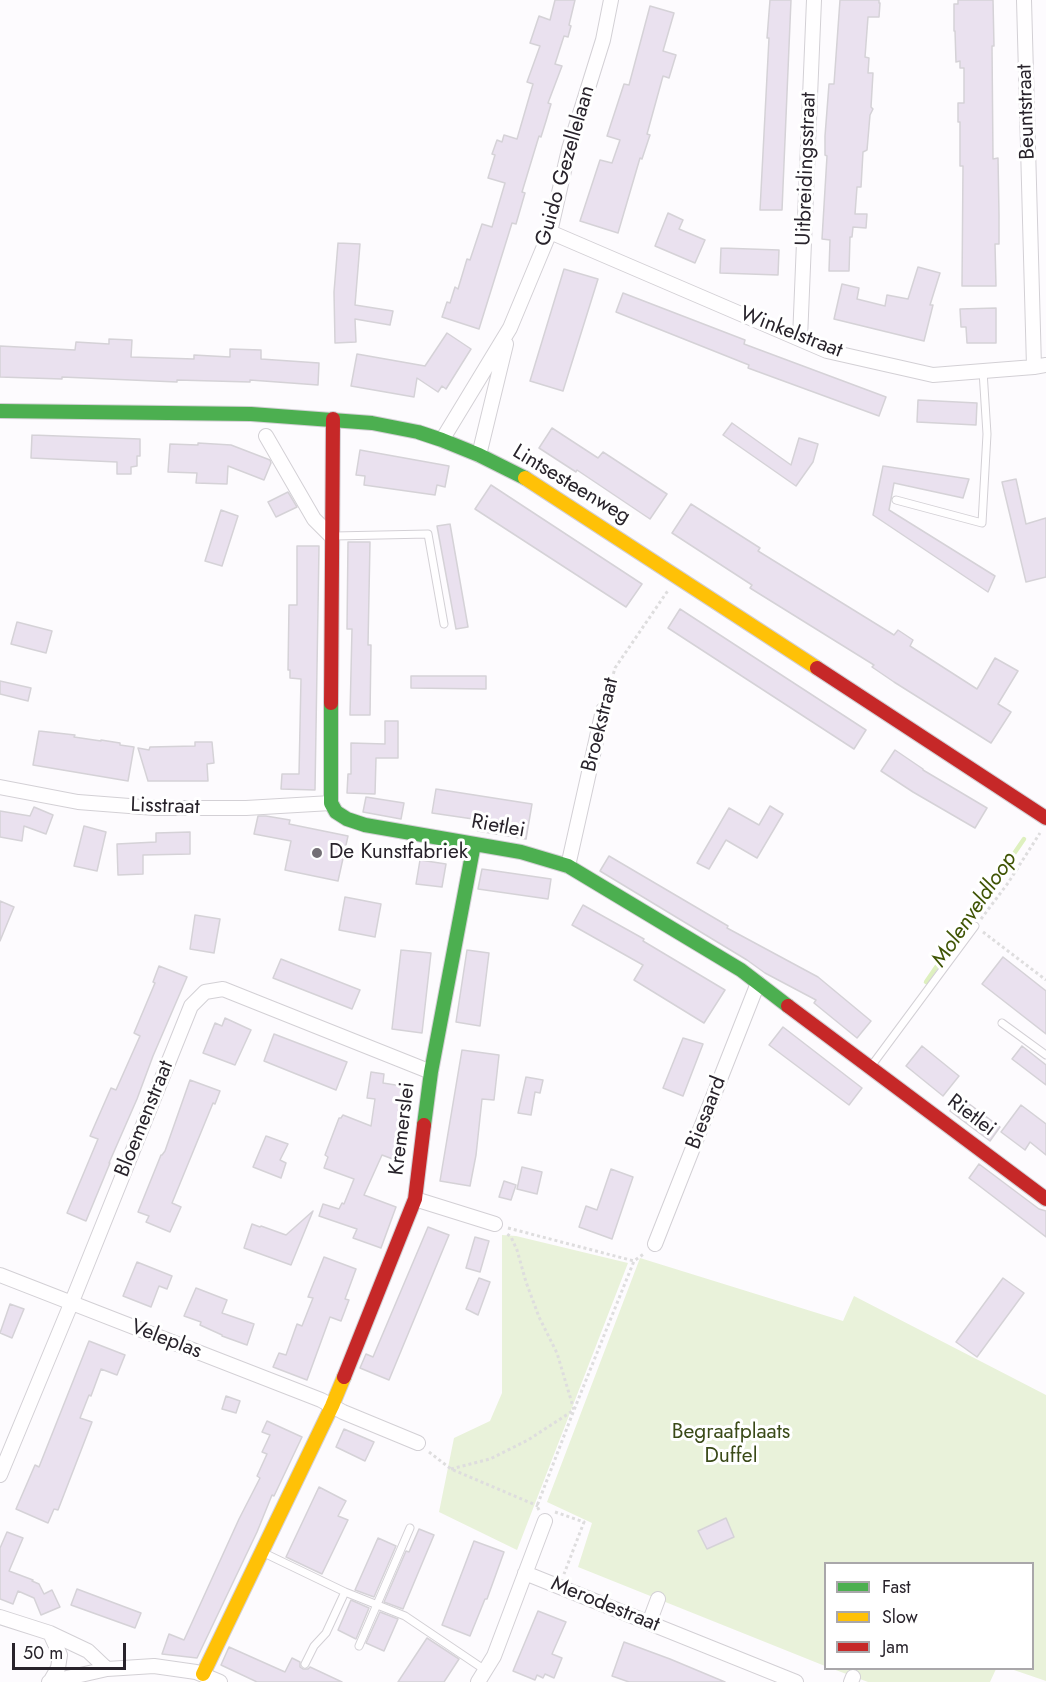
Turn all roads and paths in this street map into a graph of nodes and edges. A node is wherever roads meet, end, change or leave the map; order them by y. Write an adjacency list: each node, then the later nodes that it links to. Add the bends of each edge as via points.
1 (611, 0): 4 (street, Guido Gezellelaan)
2 (814, 0): 6 (street, Uitbreidingsstraat)
3 (1024, 0): 7 (street, Beuntstraat)
4 (550, 232): 5 (street, Guido Gezellelaan); 6 (street, Winkelstraat)
5 (510, 328): 12 (street, Guido Gezellelaan); 13 (street, Guido Gezellelaan)
6 (800, 339): 8 (street, Winkelstraat, via 827,351 933,375)
7 (1040, 366): 8 (street, Winkelstraat)
8 (983, 371): 14 (lane, via 987,434 982,523)
9 (0, 411): 10 (street, Lintsesteenweg, via 251,414)
10 (333, 419): 12 (street, Lintsesteenweg, via 383,425); 15 (street)
11 (266, 436): 15 (street, via 314,519)
12 (442, 440): 13 (street, Lintsesteenweg)
13 (479, 455): 16 (street, Lintsesteenweg, via 528,479)
14 (896, 500)
15 (331, 536): 17 (lane, via 428,534); 20 (street)
16 (677, 578): 18 (path, Broekstraat, via 615,668); 21 (street, Lintsesteenweg)
17 (444, 624)
18 (603, 710): 24 (street, Broekstraat)
19 (0, 787): 20 (street, Lisstraat, via 78,802 155,808)
20 (331, 803): 23 (street, Rietlei, via 336,812 365,825)
21 (1046, 818)
22 (1040, 833): 25 (path)
23 (474, 844): 24 (street, Rietlei, via 521,852); 31 (street, Kremerslei)
24 (568, 867): 27 (street, Rietlei, via 741,969)
25 (975, 926): 26 (path); 30 (lane)
26 (1046, 980)
27 (758, 983): 30 (street, Rietlei); 35 (street, Biesaard)
28 (1002, 1023): 29 (lane)
29 (1046, 1055)
30 (871, 1067): 33 (street, Rietlei)
31 (431, 1072): 32 (street, Kremerslei); 38 (street, Bloemenstraat, via 223,989 205,992 191,1006)
32 (415, 1199): 34 (street); 39 (street, Kremerslei)
33 (1046, 1199)
34 (495, 1224): 36 (path); 40 (path, via 511,1237 517,1250 536,1308 557,1353)
35 (655, 1244): 36 (path)
36 (634, 1261): 40 (path)
37 (0, 1275): 38 (street, Veleplas)
38 (71, 1304): 39 (street, Veleplas); 43 (street, Bloemenstraat)
39 (332, 1406): 41 (street); 47 (street, Kremerslei)
40 (574, 1410): 42 (path, via 490,1459); 44 (path)
41 (418, 1443): 42 (path)
42 (451, 1468): 44 (path)
43 (0, 1475)
44 (537, 1506): 45 (path); 49 (path, via 584,1522)
45 (545, 1521): 48 (street)
46 (410, 1528): 52 (lane)
47 (261, 1552): 50 (lane); 59 (street, Kremerslei)
48 (525, 1573): 49 (street, Merodestraat); 60 (street, Merodestraat, via 494,1656)
49 (559, 1587): 54 (street, Merodestraat)
50 (345, 1592): 52 (lane); 57 (lane, via 326,1633)
51 (658, 1599): 54 (street)
52 (377, 1605): 56 (lane); 60 (lane, via 405,1616)
53 (0, 1617): 55 (street)
54 (649, 1623): 63 (street, Merodestraat)
55 (50, 1633): 58 (street, via 88,1651); 61 (street, via 60,1655 58,1668)
56 (359, 1646)
57 (305, 1664)
58 (107, 1669): 59 (street, via 154,1666); 61 (street)
59 (202, 1674): 62 (street)
60 (482, 1676)
61 (49, 1682)
62 (220, 1682)
63 (796, 1682)

